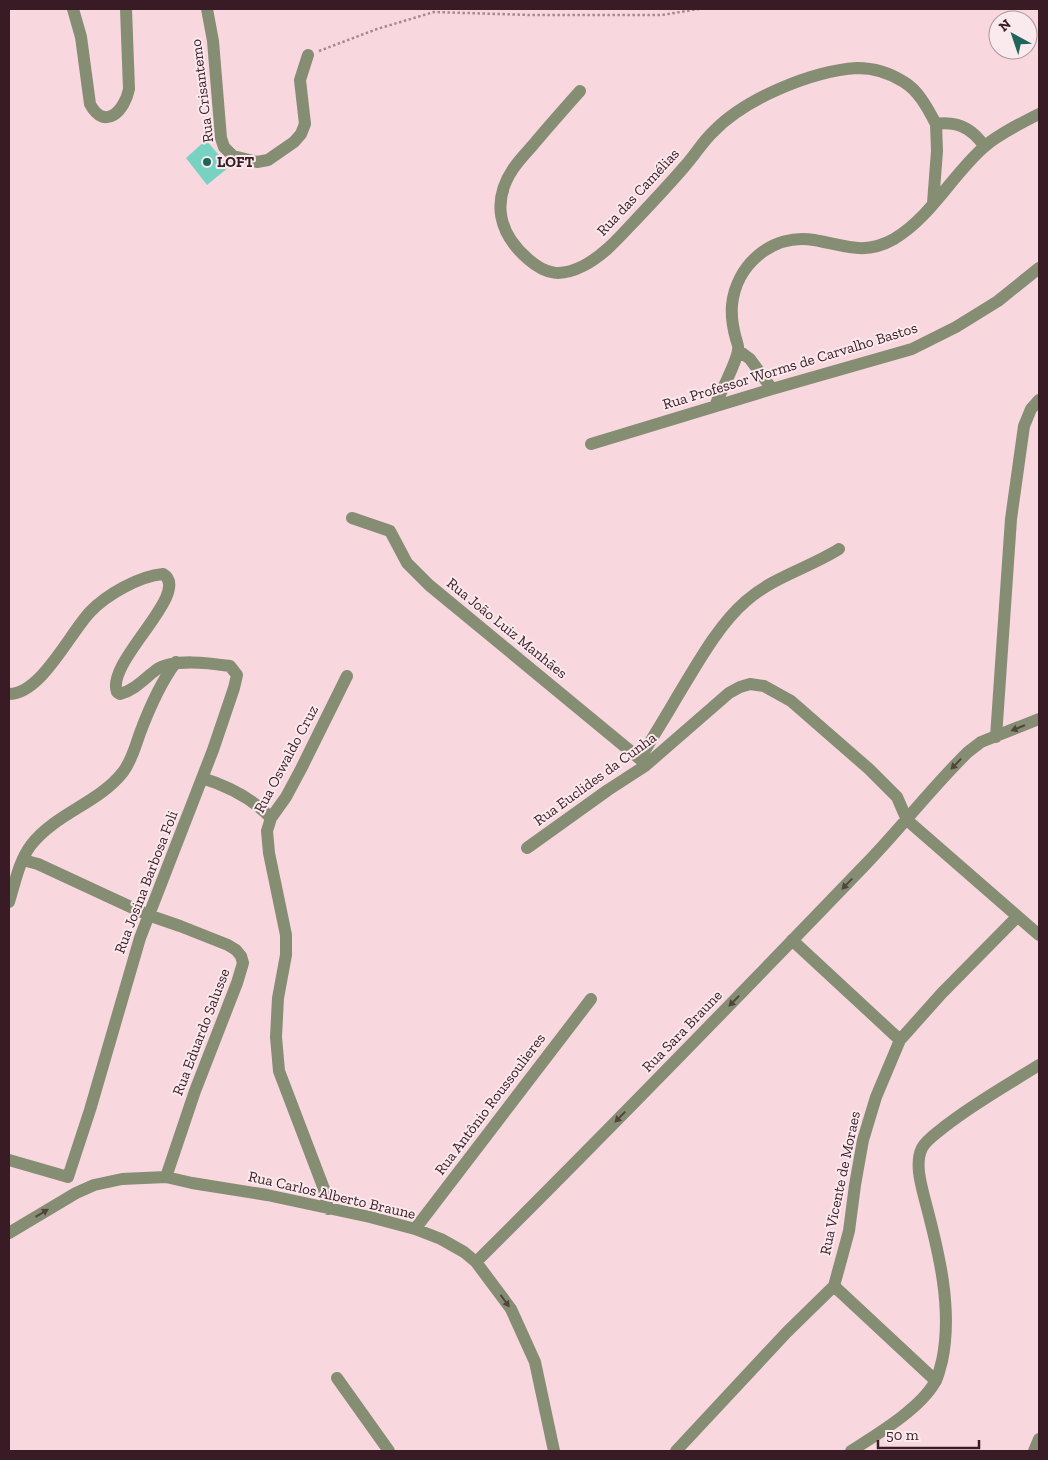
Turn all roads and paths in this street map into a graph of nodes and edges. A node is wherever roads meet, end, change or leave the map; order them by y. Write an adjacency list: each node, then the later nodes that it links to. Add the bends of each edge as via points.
1 (73, 9): 2 (street, via 81,37 90,104 105,117 118,113 129,90)
2 (126, 9)
3 (207, 9): 5 (street, Rua Crisantemo, via 213,41 221,138 233,156 257,162 268,160 301,134 305,124 300,80)
4 (699, 9): 5 (path, via 662,15 434,12)
5 (308, 55)
6 (580, 91): 8 (street, Rua das Camélias, via 514,168 502,196 503,226 510,240 530,261 550,273 566,273 584,266 610,248 714,130 768,94 804,79 858,68 875,70 892,76 916,92)
7 (1039, 114): 9 (street)
8 (936, 124): 9 (street, via 958,124 969,130); 10 (street, Rua das Camélias)
9 (984, 146): 10 (street)
10 (933, 203): 12 (street, via 904,232 880,246 845,248 797,238 771,246 756,257 740,276 732,305)
11 (1039, 268): 13 (street, Rua Professor Worms de Carvalho Bastos, via 998,301 956,328 912,349)
12 (738, 350): 13 (street, via 750,359); 15 (street)
13 (772, 389): 15 (street, Rua Professor Worms de Carvalho Bastos)
14 (1039, 400): 23 (street, via 1024,426 1011,520)
15 (716, 406): 16 (street, Rua Professor Worms de Carvalho Bastos)
16 (591, 444)
17 (352, 518): 24 (street, Rua João Luiz Manhães, via 390,531 407,563 428,585)
18 (839, 548): 24 (street, via 757,592 736,610 707,648)
19 (176, 662): 21 (street, via 156,670 128,691 120,694 116,691 117,677 124,662 159,611 170,587 169,579 163,574 123,588 100,602 36,680 24,691); 25 (street, Rua Josina Barbosa Foli, via 224,665 233,668 238,675); 29 (street, via 163,680 125,770 104,791 40,835)
20 (347, 676): 26 (street, Rua Oswaldo Cruz, via 297,776)
21 (9, 694)
22 (1039, 719): 23 (street, Rua Sara Braune, one-way to 23)
23 (996, 736): 27 (street, Rua Sara Braune, one-way to 27, via 968,752)
24 (642, 762): 27 (street, Rua Euclides da Cunha, via 729,692 750,684 764,686 791,701 869,769 897,797); 28 (street, Rua Euclides da Cunha)
25 (202, 778): 26 (street, via 239,793); 31 (street, Rua Josina Barbosa Foli)
26 (271, 818): 42 (street, Rua Oswaldo Cruz, via 269,853 286,935 286,955 278,998 276,1037 279,1071 324,1189)
27 (907, 820): 32 (street); 34 (street, Rua Sara Braune, one-way to 34)
28 (527, 848)
29 (23, 860): 30 (street); 31 (street, Rua Eduardo Salusse)
30 (9, 902)
31 (148, 916): 39 (street, Rua Josina Barbosa Foli); 40 (street, Rua Eduardo Salusse, via 228,945 236,950 243,963)
32 (1017, 917): 33 (street); 36 (street, Rua Vicente de Moraes)
33 (1039, 935)
34 (792, 940): 36 (street); 45 (street, Rua Sara Braune, one-way to 45)
35 (591, 999): 43 (street, Rua Antônio Roussoulieres)
36 (900, 1040): 46 (street, Rua Vicente de Moraes, via 876,1097 863,1140 849,1231)
37 (1039, 1066): 48 (street, via 959,1115 927,1140 921,1151 920,1182 940,1257 947,1340)
38 (9, 1160): 39 (street)
39 (68, 1177): 41 (street)
40 (166, 1177): 41 (street, Rua Carlos Alberto Braune, via 104,1181); 42 (street, Rua Carlos Alberto Braune)
41 (76, 1193): 44 (street, Rua Carlos Alberto Braune, one-way to 41)
42 (328, 1208): 43 (street, Rua Carlos Alberto Braune)
43 (415, 1229): 45 (street, Rua Carlos Alberto Braune, via 441,1238)
44 (9, 1233)
45 (476, 1262): 51 (street, Rua Carlos Alberto Braune, one-way to 51, via 510,1309 536,1362)
46 (834, 1286): 48 (street); 52 (street)
47 (337, 1378): 50 (street)
48 (936, 1381): 53 (street, via 911,1409)
49 (1039, 1439): 54 (street)
50 (389, 1451)
51 (554, 1451)
52 (676, 1451)
53 (851, 1451)
54 (1034, 1451)

